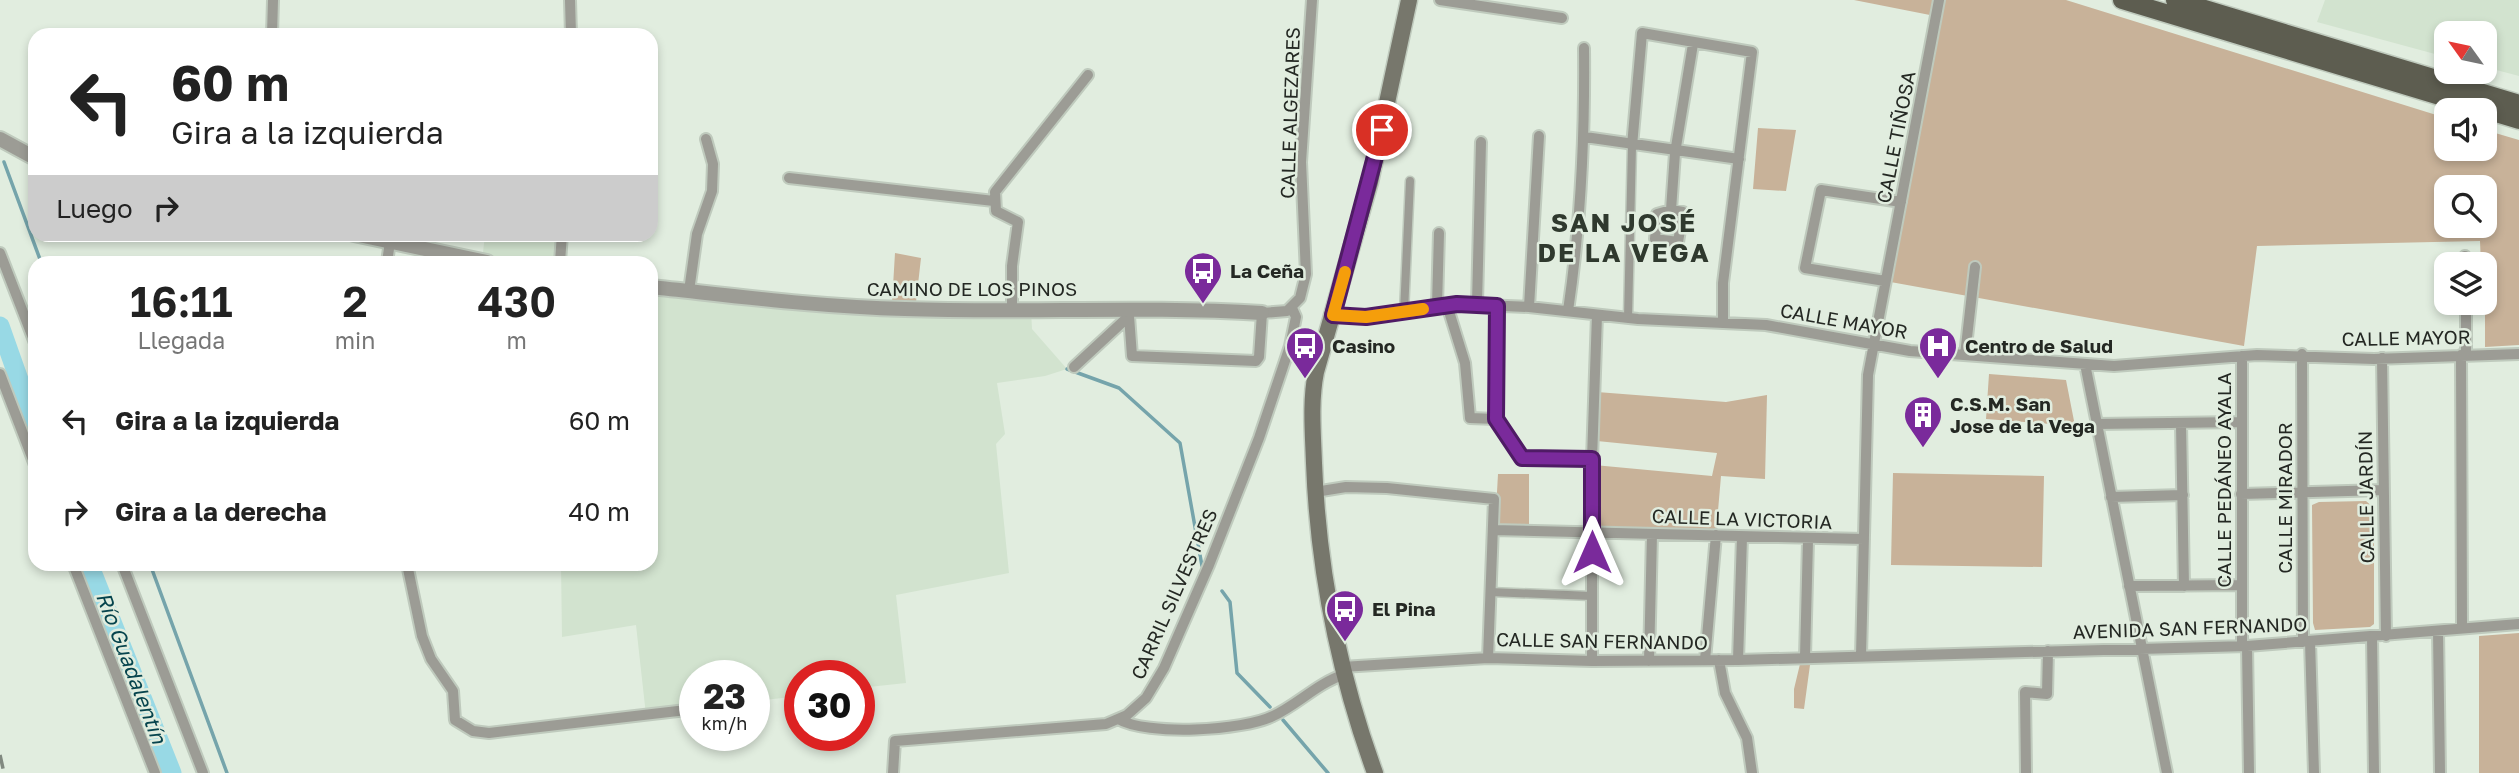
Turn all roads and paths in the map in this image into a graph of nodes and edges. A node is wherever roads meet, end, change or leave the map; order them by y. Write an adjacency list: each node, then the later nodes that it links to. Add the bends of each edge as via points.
1 (273, 0): 11 (street)
2 (570, 0): 12 (street)
3 (1312, 0): 46 (street, CALLE ALGEZARES, via 1301,162 1306,274 1300,298)
4 (1409, 0): 52 (main road, via 1373,169)
5 (1440, 0): 9 (street)
6 (1939, 0): 30 (street, CALLE TIÑOSA)
7 (2122, 0): 17 (main road)
8 (2175, 0): 16 (main road)
9 (1489, 4): 10 (street)
10 (1562, 18)
11 (272, 28)
12 (571, 28)
13 (1693, 44): 23 (street, via 1642,33); 24 (street); 26 (street, via 1752,52)
14 (1584, 48): 19 (street)
15 (1088, 75): 29 (street, via 1003,182)
16 (2519, 104)
17 (2519, 120)
18 (1539, 136): 45 (street)
19 (1585, 137): 23 (street); 48 (street, via 1579,236)
20 (706, 138): 41 (street, via 713,164 712,191 697,234)
21 (1480, 142): 42 (street)
22 (3, 146): 25 (street)
23 (1632, 146): 24 (street); 55 (street)
24 (1675, 153): 26 (street); 31 (street)
25 (28, 155)
26 (1739, 159): 56 (street, via 1723,283)
27 (789, 178): 29 (street)
28 (1410, 181): 50 (street)
29 (994, 201): 47 (street, via 996,211 1018,222)
30 (1901, 202): 39 (street, CALLE TIÑOSA); 39 (street, via 1821,190 1805,268)
31 (1671, 210)
32 (1439, 233): 43 (street)
33 (390, 242): 36 (street)
34 (422, 242): 37 (street)
35 (0, 253): 57 (street)
36 (388, 256)
37 (468, 256)
38 (1975, 267): 61 (street)
39 (1885, 281): 58 (street, CALLE TIÑOSA)
40 (658, 288): 41 (street, CAMINO DE LOS PINOS)
41 (689, 291): 47 (street, CAMINO DE LOS PINOS, via 814,305)
42 (1477, 304): 43 (street, CALLE MAYOR); 44 (street, CALLE MAYOR)
43 (1442, 306): 50 (street, CALLE MAYOR); 68 (street, via 1465,363 1470,418)
44 (1497, 306): 45 (street, CALLE MAYOR); 68 (street)
45 (1529, 307): 48 (street, CALLE MAYOR)
46 (1292, 308): 51 (street, CAMINO DE LOS PINOS); 114 (street, CARRIL SILVESTRES, via 1296,317 1283,370 1209,565 1164,668 1146,698)
47 (1012, 310): 49 (street, CAMINO DE LOS PINOS)
48 (1568, 311): 53 (street, CALLE MAYOR)
49 (1130, 312): 51 (street, CAMINO DE LOS PINOS); 51 (street, via 1132,356 1256,361); 66 (street)
50 (1404, 312): 52 (street, CALLE MAYOR, via 1351,318)
51 (1262, 313)
52 (1333, 315): 75 (main road, via 1313,391)
53 (1597, 315): 55 (street, CALLE MAYOR); 73 (street)
54 (2465, 315): 62 (street)
55 (1628, 318): 56 (street, CALLE MAYOR)
56 (1723, 322): 58 (street, CALLE MAYOR)
57 (28, 325)
58 (1873, 345): 61 (street, CALLE MAYOR); 85 (street, CALLE TIÑOSA, via 1867,389)
59 (2302, 354): 63 (street, CALLE MAYOR); 64 (street, CALLE MAYOR); 76 (street, CALLE MIRADOR)
60 (2519, 354): 62 (street, CALLE MAYOR)
61 (1965, 355): 65 (street, CALLE MAYOR)
62 (2463, 355): 64 (street, CALLE MAYOR); 96 (street)
63 (2242, 356): 65 (street, CALLE MAYOR); 69 (street, CALLE PEDÁNEO AYALA)
64 (2382, 358): 74 (street, CALLE JARDÍN)
65 (2085, 364): 70 (street)
66 (1074, 367)
67 (0, 374): 72 (street)
68 (1496, 419): 73 (street, via 1522,458)
69 (2241, 422): 71 (street); 77 (street, CALLE PEDÁNEO AYALA)
70 (2097, 424): 71 (street); 79 (street)
71 (2181, 424): 78 (street)
72 (28, 446)
73 (1592, 459): 81 (street)
74 (2383, 490): 76 (street); 98 (street, CALLE JARDÍN)
75 (1315, 492): 80 (street, via 1387,488 1494,499); 112 (main road, via 1319,543)
76 (2302, 492): 77 (street); 100 (street, CALLE MIRADOR)
77 (2241, 494): 90 (street, CALLE PEDÁNEO AYALA)
78 (2183, 495): 79 (street); 92 (street)
79 (2111, 497): 91 (street)
80 (1493, 530): 81 (street, CALLE LA VICTORIA); 93 (street)
81 (1591, 531): 82 (street, CALLE LA VICTORIA); 94 (street)
82 (1652, 534): 83 (street, CALLE LA VICTORIA); 110 (street)
83 (1716, 536): 84 (street, CALLE LA VICTORIA); 107 (street)
84 (1742, 537): 86 (street, CALLE LA VICTORIA); 109 (street)
85 (1864, 539): 86 (street, CALLE LA VICTORIA); 104 (street, CALLE TIÑOSA)
86 (1808, 540): 105 (street)
87 (76, 571): 115 (street)
88 (125, 571): 116 (street)
89 (408, 571): 113 (street, via 430,659 453,691 455,720 473,731 489,733)
90 (2242, 585): 92 (street); 101 (street, CALLE PEDÁNEO AYALA)
91 (2129, 586): 92 (street); 102 (street)
92 (2184, 586)
93 (1490, 592): 94 (street); 106 (street)
94 (1592, 596): 111 (street)
95 (2519, 624): 96 (street, AVENIDA SAN FERNANDO)
96 (2462, 628): 97 (street, AVENIDA SAN FERNANDO)
97 (2438, 631): 98 (street, AVENIDA SAN FERNANDO); 125 (street)
98 (2385, 636): 99 (street, AVENIDA SAN FERNANDO)
99 (2372, 637): 100 (street, AVENIDA SAN FERNANDO); 124 (street)
100 (2307, 642): 101 (street, AVENIDA SAN FERNANDO); 123 (street, CALLE MIRADOR)
101 (2245, 646): 102 (street, AVENIDA SAN FERNANDO); 122 (street, CALLE PEDÁNEO AYALA)
102 (2142, 647): 103 (street, AVENIDA SAN FERNANDO); 121 (street)
103 (2048, 651): 104 (street, AVENIDA SAN FERNANDO); 120 (street, via 2048,694 2025,692)
104 (1861, 656): 105 (street, CALLE SAN FERNANDO)
105 (1805, 657): 109 (street, CALLE SAN FERNANDO)
106 (1488, 658): 111 (street, CALLE SAN FERNANDO); 112 (street, CALLE SAN FERNANDO)
107 (1705, 660): 108 (street, CALLE SAN FERNANDO); 110 (street, CALLE SAN FERNANDO)
108 (1719, 660): 109 (street, CALLE SAN FERNANDO); 119 (street, via 1725,693 1746,738)
109 (1738, 660)
110 (1649, 661): 111 (street, CALLE SAN FERNANDO)
111 (1592, 662)
112 (1343, 671): 114 (street, via 1269,718 1167,731); 118 (main road)
113 (679, 711)
114 (1118, 719): 117 (street, CARRIL SILVESTRES, via 1105,724 895,741)
115 (155, 773)
116 (203, 773)
117 (893, 773)
118 (1375, 773)
119 (1752, 773)
120 (2026, 773)
121 (2167, 773)
122 (2249, 773)
123 (2314, 773)
124 (2374, 773)
125 (2440, 773)

